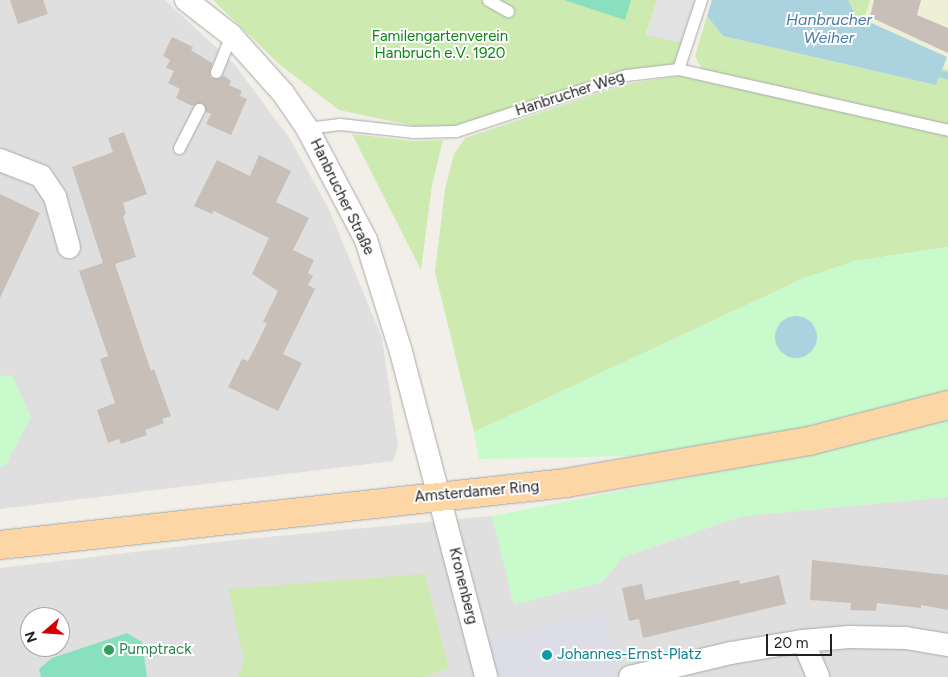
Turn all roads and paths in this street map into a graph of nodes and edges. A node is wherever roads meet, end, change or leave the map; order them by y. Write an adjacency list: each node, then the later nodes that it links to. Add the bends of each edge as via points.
1 (186, 0): 5 (street, Hanbrucher Straße)
2 (488, 0): 4 (lane)
3 (701, 0): 6 (lane)
4 (508, 11)
5 (231, 35): 7 (lane); 9 (street, Hanbrucher Straße, via 268,75)
6 (678, 69): 9 (lane, Hanbrucher Weg, via 626,76 456,131 412,132 340,124); 10 (lane, Hanbrucher Weg)
7 (216, 72)
8 (199, 109): 11 (lane)
9 (308, 128): 15 (street, Hanbrucher Straße, via 366,240 384,291)
10 (948, 130)
11 (179, 148)
12 (0, 160): 13 (street, via 41,176 55,196)
13 (69, 247)
14 (948, 405): 15 (main road, Amsterdamer Ring, via 799,442 566,483)
15 (438, 495): 16 (main road, Amsterdamer Ring); 19 (street, Kronenberg)
16 (0, 545)
17 (803, 641): 18 (street, via 849,637 906,638); 20 (street, via 731,653); 21 (street)
18 (948, 645)
19 (486, 677)
20 (630, 677)
21 (818, 677)

